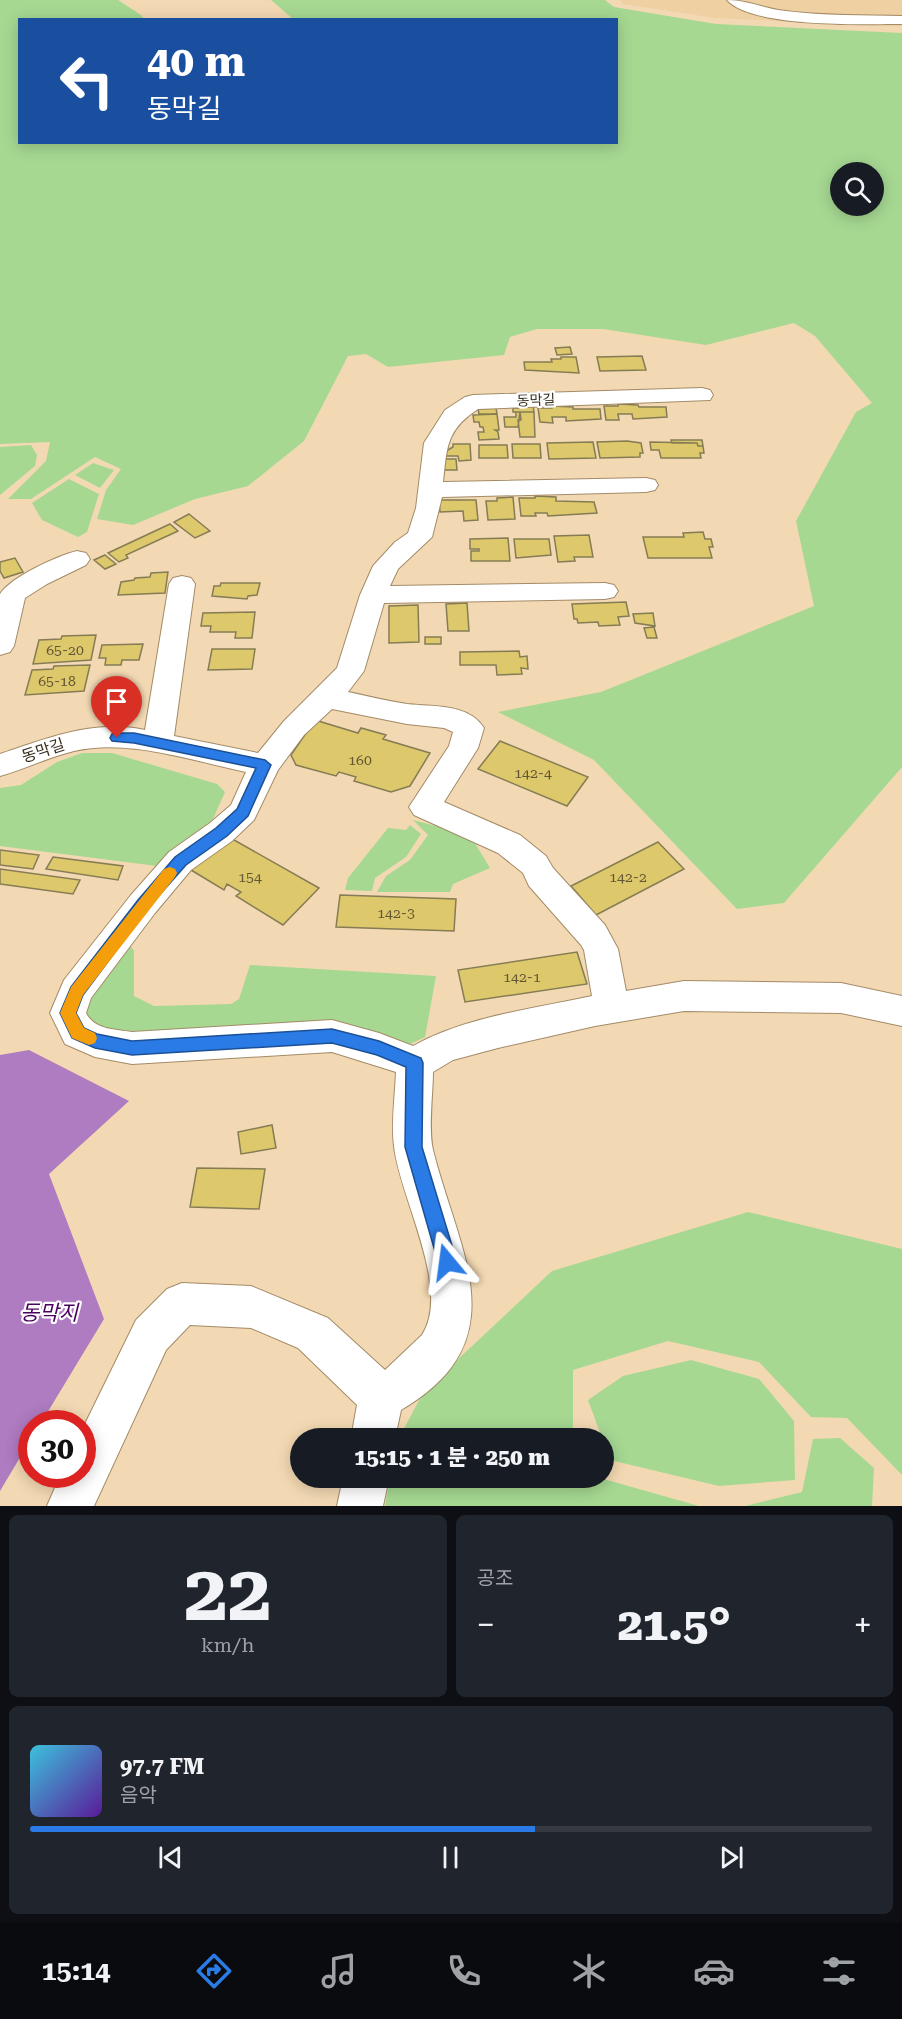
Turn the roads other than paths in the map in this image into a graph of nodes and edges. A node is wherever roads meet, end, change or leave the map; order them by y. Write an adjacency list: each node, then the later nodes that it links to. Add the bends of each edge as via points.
1 (734, 0): 2 (street, via 748,9 775,14)
2 (902, 20)
3 (702, 395): 5 (street, 동막길, via 473,402 453,415 436,442)
4 (646, 485): 5 (street)
5 (430, 490): 9 (street, 동막길, via 419,537 386,566)
6 (77, 559): 10 (street, via 13,594)
7 (182, 584): 12 (street)
8 (605, 591): 9 (street)
9 (373, 595): 11 (street, 동막길, via 350,671)
10 (0, 646)
11 (326, 698): 14 (street, 동막길, via 294,728); 15 (street, via 450,718 469,728 463,748 425,807 509,844 535,866 541,878 593,935 601,950)
12 (158, 743): 13 (street, 동막길, via 134,738 91,738); 14 (street, 동막길)
13 (0, 765)
14 (265, 765): 17 (street, 동막길, via 243,812 180,861 76,991 68,1013 78,1033 95,1041 132,1048 332,1036 379,1048)
15 (612, 1007): 16 (street, via 684,996 841,999); 17 (street, via 444,1047)
16 (901, 1012)
17 (415, 1063): 18 (street, via 413,1147 447,1262 452,1306 446,1336 437,1350)
18 (377, 1418): 20 (street, via 313,1333 251,1307 182,1304 151,1335)
19 (364, 1488): 21 (street)
20 (70, 1506)
21 (360, 1506)

